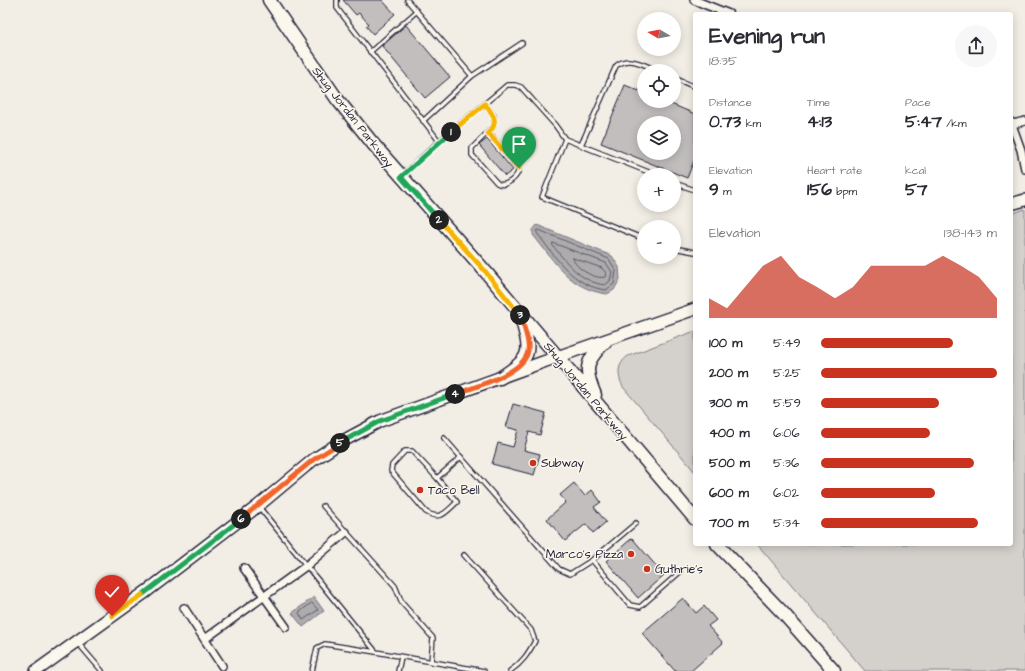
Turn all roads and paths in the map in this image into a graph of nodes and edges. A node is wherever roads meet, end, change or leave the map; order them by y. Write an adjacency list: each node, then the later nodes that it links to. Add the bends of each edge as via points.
1 (269, 0): 24 (main road, Shug Jordan Parkway, via 337,99)
2 (337, 0): 8 (lane, via 337,8)
3 (407, 0): 5 (lane)
4 (694, 0): 6 (street)
5 (417, 11): 8 (lane); 10 (lane)
6 (724, 12)
7 (522, 44): 10 (lane)
8 (370, 52): 14 (lane)
9 (640, 64): 21 (lane, via 627,61 616,66)
10 (472, 76): 14 (lane)
11 (681, 81): 12 (lane)
12 (693, 86)
13 (485, 104): 18 (lane, via 495,121); 19 (lane, via 507,85 515,85 521,88 556,125); 20 (lane)
14 (423, 121): 20 (lane)
15 (1025, 121): 16 (street)
16 (1013, 123)
17 (1013, 127): 23 (street)
18 (488, 133): 18 (lane, via 519,168 517,175 506,185 497,184 472,155 472,148)
19 (565, 139): 21 (lane); 29 (lane, via 542,197)
20 (439, 142): 24 (lane)
21 (581, 145): 22 (lane)
22 (638, 168)
23 (1025, 169)
24 (401, 177): 33 (main road, Shug Jordan Parkway)
25 (681, 185): 26 (lane)
26 (693, 189)
27 (1025, 200): 28 (street)
28 (1013, 203)
29 (637, 236)
30 (681, 249): 31 (lane)
31 (693, 252)
32 (693, 310): 34 (street)
33 (519, 312): 35 (main road, Shug Jordan Parkway); 36 (main road, via 528,352 520,365)
34 (606, 341): 35 (street); 37 (main road, via 588,361 590,383)
35 (557, 357): 36 (street); 37 (main road, Shug Jordan Parkway)
36 (500, 378): 41 (street, via 380,421 313,460)
37 (602, 408): 43 (main road, Shug Jordan Parkway)
38 (444, 438): 39 (lane)
39 (461, 458): 40 (lane); 48 (lane, via 559,569 570,574)
40 (437, 478): 40 (lane, via 412,451 405,451 392,465 391,471 426,512 434,517 442,515 457,502)
41 (258, 506): 49 (lane); 56 (street)
42 (323, 506): 45 (lane)
43 (693, 517)
44 (636, 523): 48 (lane)
45 (346, 532): 49 (street); 59 (lane, via 396,586 402,603 433,638)
46 (720, 546): 67 (main road)
47 (464, 555): 66 (lane, via 531,630 535,641 530,652 521,664)
48 (592, 560): 51 (lane, via 630,605 640,607)
49 (306, 566): 52 (street); 57 (lane)
50 (244, 568): 52 (street)
51 (680, 572)
52 (264, 597): 54 (street); 55 (street)
53 (184, 608): 55 (street)
54 (286, 627)
55 (205, 639): 60 (street)
56 (77, 642): 61 (street); 62 (lane)
57 (376, 652): 58 (lane); 63 (lane, via 325,644 318,648)
58 (401, 657): 59 (lane); 64 (lane)
59 (431, 662): 65 (lane)
60 (222, 666)
61 (36, 671)
62 (102, 671)
63 (312, 671)
64 (398, 671)
65 (483, 671)
66 (510, 671)
67 (834, 671)

